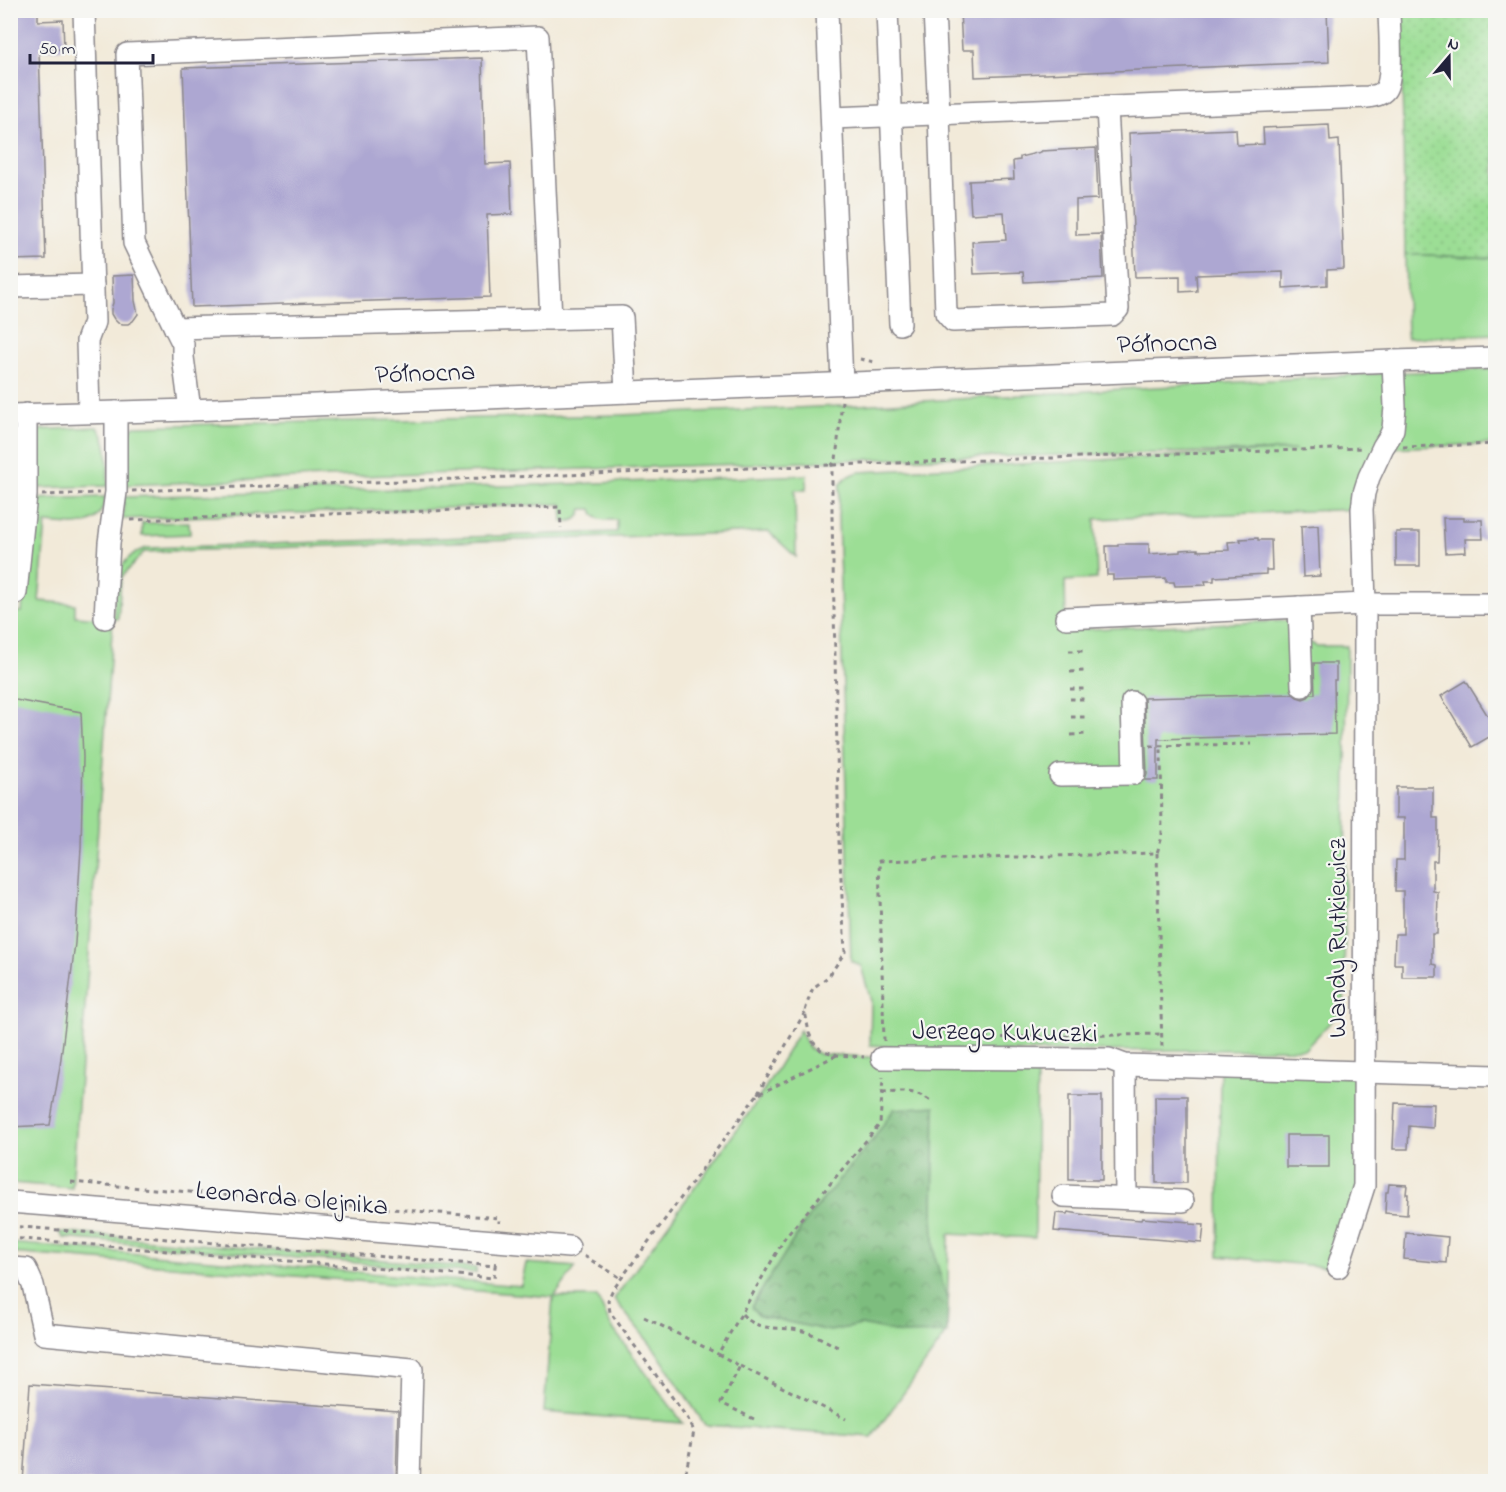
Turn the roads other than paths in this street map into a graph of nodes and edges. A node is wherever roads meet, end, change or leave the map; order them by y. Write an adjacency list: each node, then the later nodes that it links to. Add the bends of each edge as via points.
1 (84, 10): 10 (street)
2 (827, 10): 9 (street)
3 (887, 10): 8 (street)
4 (934, 10): 7 (street)
5 (1389, 10): 6 (street, via 1390,68 1386,89 1379,94)
6 (1107, 108): 7 (street); 7 (street, via 1118,309 1112,315 953,321 946,313)
7 (939, 114): 8 (street)
8 (892, 116): 9 (street); 13 (street)
9 (832, 118): 17 (street)
10 (93, 285): 11 (street); 20 (street, via 94,322 87,341)
11 (10, 287)
12 (551, 318): 14 (street); 14 (street, via 538,37 127,54 134,243); 18 (street, via 622,317)
13 (900, 324)
14 (175, 328): 19 (street, via 183,345)
15 (1496, 358): 16 (street, Północna)
16 (1393, 361): 17 (street, Północna); 24 (street, Wandy Rutkiewicz, via 1394,417 1390,436 1369,477 1362,509)
17 (842, 383): 18 (street, Północna)
18 (626, 392): 19 (street, Północna)
19 (190, 410): 21 (street, Północna)
20 (89, 412): 21 (street, Północna); 22 (street, Północna)
21 (116, 412): 27 (street, via 116,492)
22 (18, 414): 23 (street, via 27,477)
23 (16, 593)
24 (1365, 604): 25 (street); 26 (street); 34 (street, Wandy Rutkiewicz)
25 (1496, 604)
26 (1299, 608): 28 (street); 29 (street)
27 (105, 618)
28 (1066, 618)
29 (1302, 686)
30 (1132, 702): 31 (street, via 1134,774)
31 (1060, 775)
32 (882, 1058): 33 (street, Jerzego Kukuczki, via 1109,1059)
33 (1125, 1065): 34 (street, Jerzego Kukuczki); 37 (street, Jerzego Kukuczki)
34 (1364, 1072): 35 (street, Jerzego Kukuczki); 41 (street, Wandy Rutkiewicz, via 1364,1186)
35 (1496, 1076)
36 (1063, 1196): 37 (street)
37 (1126, 1197): 38 (street)
38 (1183, 1201)
39 (10, 1202): 40 (street, Leonarda Olejnika)
40 (569, 1248)
41 (1338, 1267)
42 (10, 1268): 43 (street, via 26,1269 44,1334 412,1369)
43 (409, 1482)

